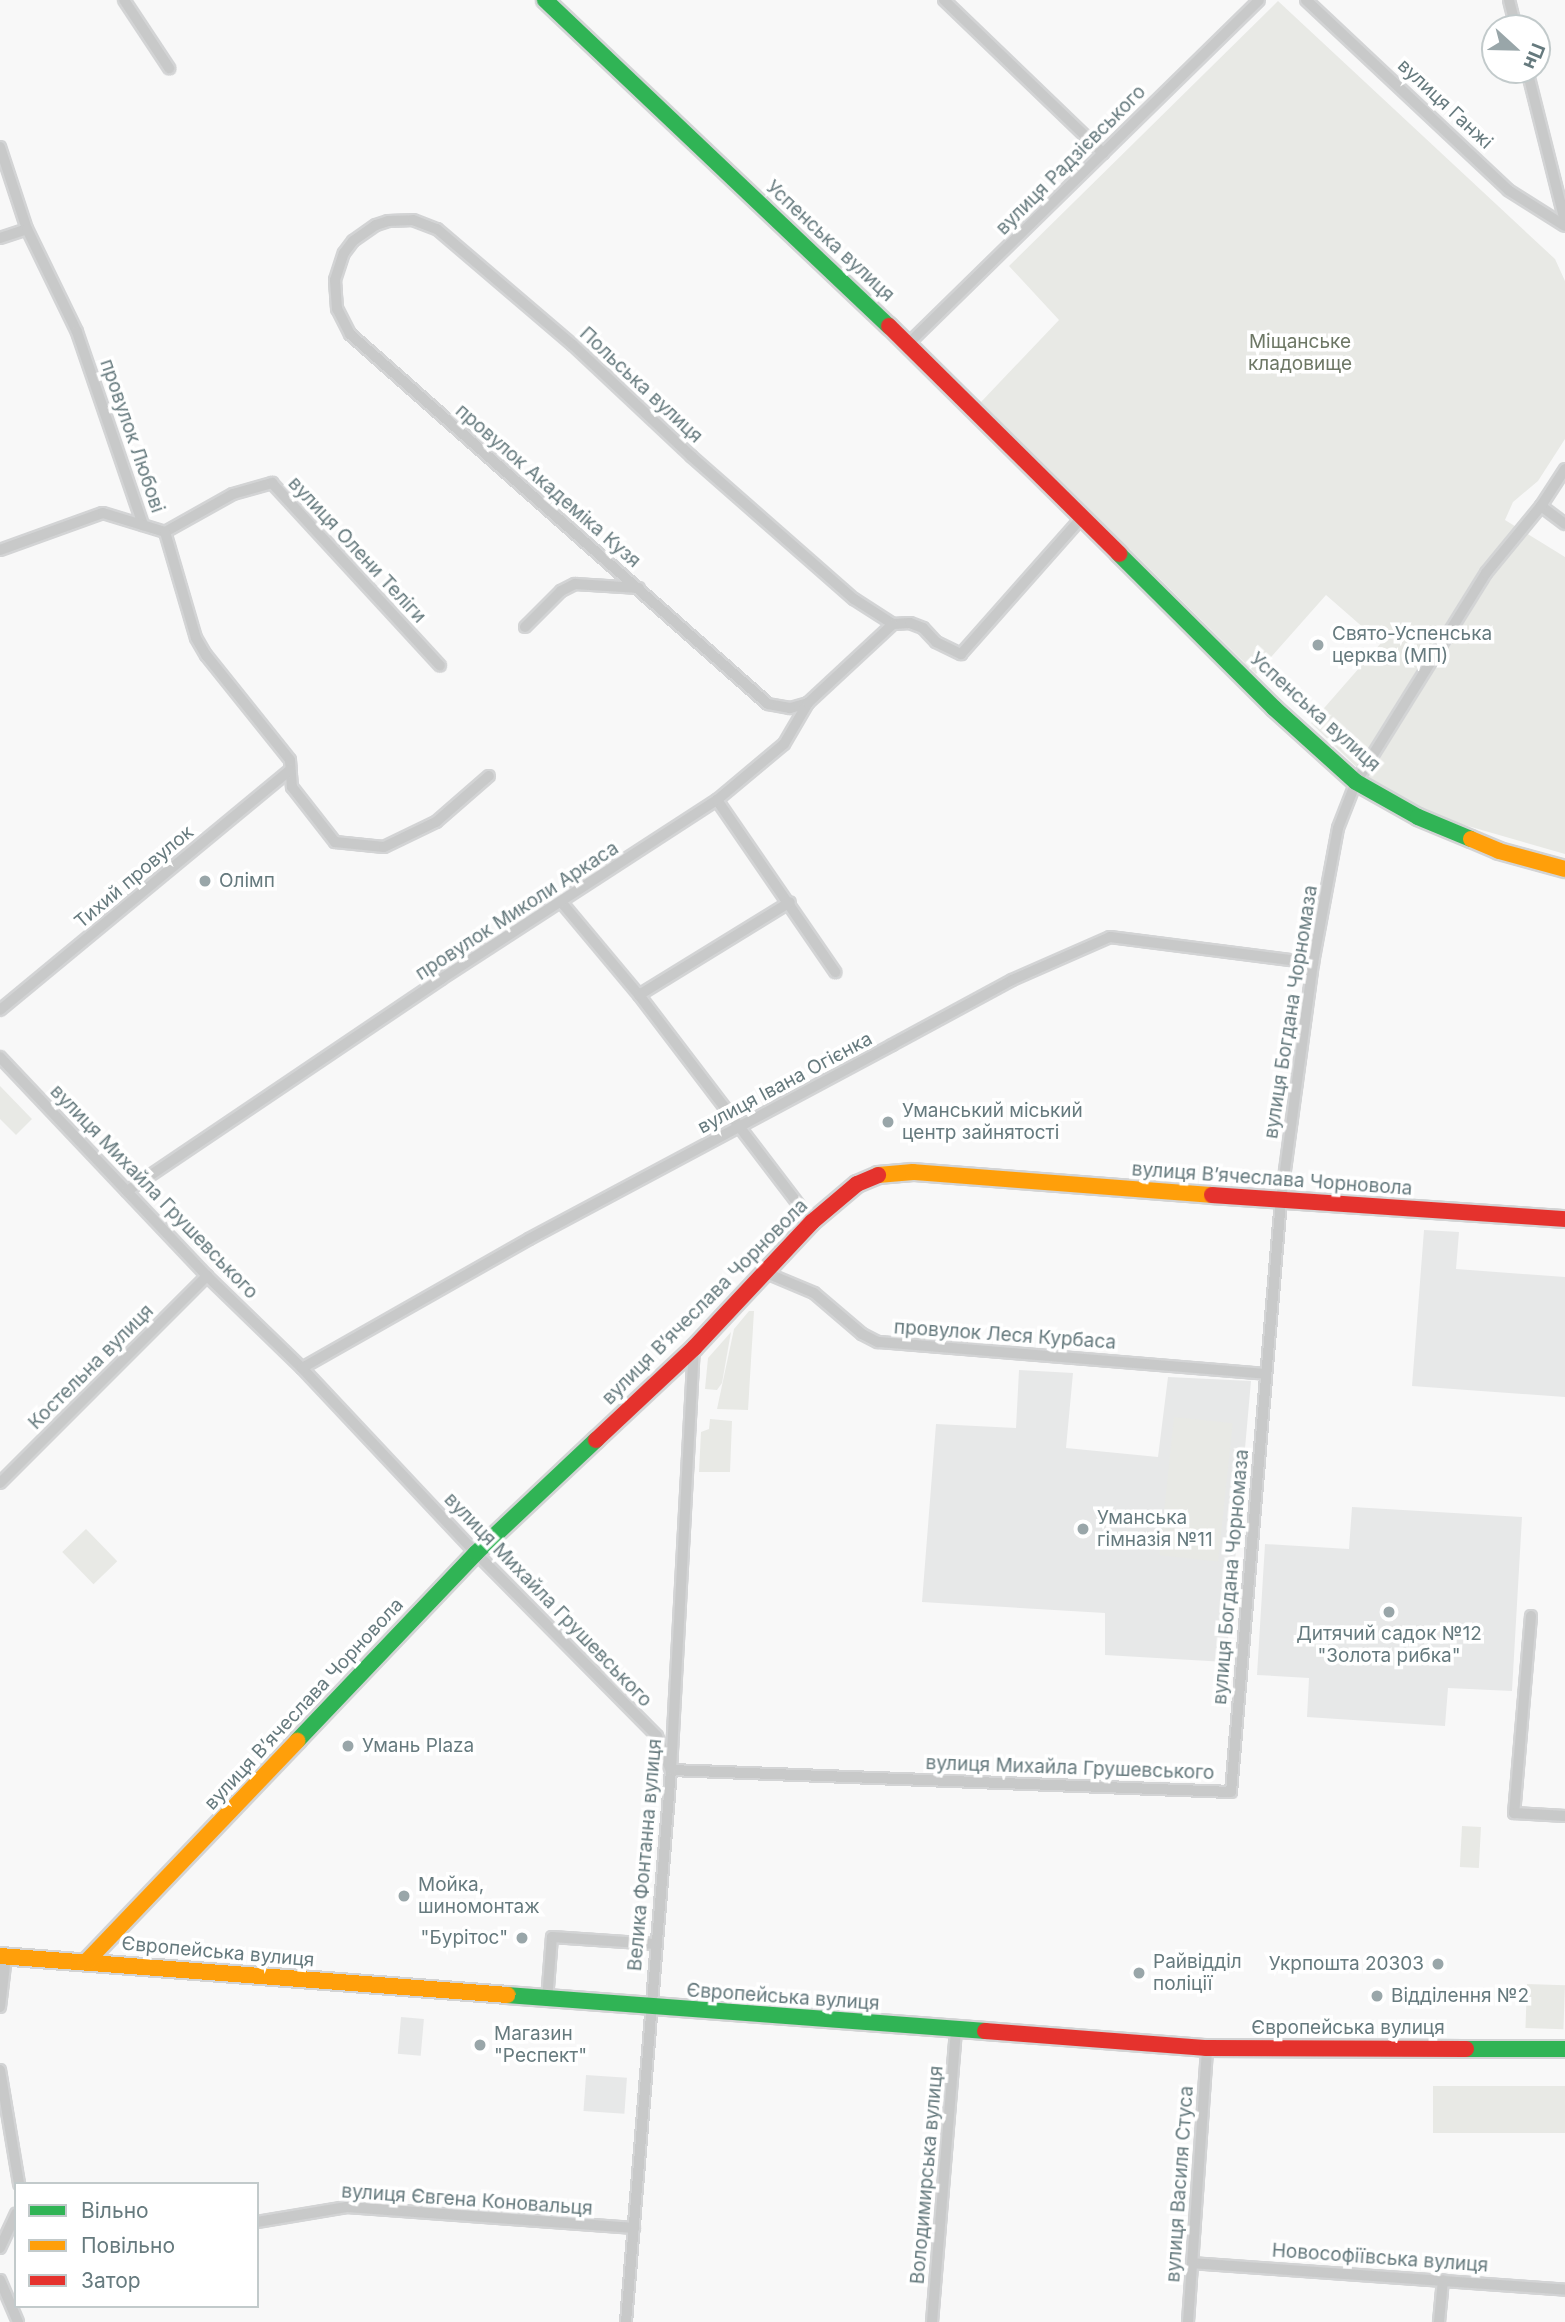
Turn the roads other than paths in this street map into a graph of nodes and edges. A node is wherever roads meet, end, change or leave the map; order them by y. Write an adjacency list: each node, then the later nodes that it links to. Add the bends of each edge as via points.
1 (124, 0): 6 (street)
2 (545, 0): 14 (street, Успенська вулиця)
3 (944, 0): 9 (street)
4 (1259, 0): 9 (street, вулиця Радзієвського)
5 (1306, 0): 10 (street, вулиця Ганжі, via 1508,190)
6 (169, 68)
7 (1531, 84): 10 (street)
8 (0, 147): 11 (street, провулок Любові)
9 (1103, 153): 14 (street, вулиця Радзієвського)
10 (1565, 220)
11 (27, 229): 12 (street); 19 (street, провулок Любові, via 76,332)
12 (0, 238)
13 (354, 241): 22 (street, провулок Академіка Кузя, via 344,253 335,280 337,309 350,334); 23 (street, Польська вулиця, via 388,221 414,220 438,229 854,599)
14 (908, 344): 17 (street, Успенська вулиця)
15 (1565, 468): 16 (street, вулиця Богдана Чорномаза)
16 (1541, 506): 18 (street); 29 (street, вулиця Богдана Чорномаза, via 1486,573)
17 (1082, 517): 23 (street, via 961,654 936,642 915,624); 29 (street, Успенська вулиця, via 1274,708)
18 (1565, 524)
19 (143, 525): 20 (street, провулок Любові); 21 (street, via 103,513)
20 (165, 532): 25 (street, вулиця Олени Теліги, via 233,494 272,483); 27 (street, провулок Любові, via 196,638 290,760)
21 (0, 550)
22 (639, 588): 24 (street, via 575,584 561,591); 26 (street, провулок Академіка Кузя, via 768,704 790,708)
23 (893, 624): 26 (street, провулок Миколи Аркаса)
24 (525, 627)
25 (440, 666)
26 (808, 703): 30 (street, провулок Миколи Аркаса, via 784,744)
27 (290, 770): 28 (street, провулок Любові, via 292,787 335,842 384,847 436,822); 37 (street, Тихий провулок)
28 (489, 776)
29 (1356, 782): 31 (street, Успенська вулиця, via 1430,822 1499,851); 34 (street, вулиця Богдана Чорномаза, via 1338,828)
30 (717, 800): 32 (street); 33 (street, провулок Миколи Аркаса)
31 (1565, 869)
32 (790, 902): 35 (street); 36 (street)
33 (562, 903): 36 (street); 40 (street, провулок Миколи Аркаса)
34 (1313, 963): 39 (street, вулиця Івана Огієнка, via 1110,937 1012,981); 41 (street, вулиця Богдана Чорномаза)
35 (835, 972)
36 (639, 995): 39 (street)
37 (0, 1010)
38 (0, 1058): 40 (street, вулиця Михайла Грушевського)
39 (741, 1126): 43 (street); 47 (street, вулиця Івана Огієнка)
40 (127, 1191): 45 (street, вулиця Михайла Грушевського)
41 (1282, 1200): 42 (street, вулиця В’ячеслава Чорновола); 43 (street, вулиця В’ячеслава Чорновола, via 890,1172 857,1184); 48 (street, вулиця Богдана Чорномаза)
42 (1565, 1219)
43 (812, 1222): 44 (street, вулиця В’ячеслава Чорновола)
44 (764, 1272): 46 (street, вулиця В’ячеслава Чорновола); 48 (street, провулок Леся Курбаса, via 814,1293 878,1342)
45 (207, 1276): 47 (street, вулиця Михайла Грушевського); 49 (street, Костельна вулиця)
46 (694, 1348): 50 (street, вулиця В’ячеслава Чорновола); 52 (street, Велика Фонтанна вулиця)
47 (302, 1368): 50 (street, вулиця Михайла Грушевського)
48 (1265, 1374): 53 (street, вулиця Богдана Чорномаза)
49 (0, 1483)
50 (476, 1553): 52 (street, вулиця Михайла Грушевського, via 657,1736); 57 (street, вулиця В’ячеслава Чорновола)
51 (1531, 1616): 54 (street, via 1514,1812)
52 (671, 1770): 53 (street, вулиця Михайла Грушевського); 55 (street, Велика Фонтанна вулиця)
53 (1231, 1792)
54 (1565, 1816)
55 (655, 1944): 58 (street, via 552,1937); 60 (street, Велика Фонтанна вулиця)
56 (3, 1957): 57 (street, Європейська вулиця); 59 (street)
57 (86, 1962): 58 (street, Європейська вулиця)
58 (547, 2000): 60 (street, Європейська вулиця)
59 (0, 2007)
60 (649, 2008): 61 (street, Європейська вулиця); 68 (street, Велика Фонтанна вулиця)
61 (956, 2030): 62 (street, Європейська вулиця); 76 (street, Володимирська вулиця)
62 (1207, 2048): 63 (street, Європейська вулиця); 70 (street, вулиця Василя Стуса)
63 (1565, 2049)
64 (0, 2070): 65 (street)
65 (19, 2182)
66 (14, 2218): 69 (street)
67 (259, 2222): 68 (street, вулиця Євгена Коновальця, via 347,2207)
68 (634, 2228): 75 (street, Велика Фонтанна вулиця)
69 (0, 2248)
70 (1192, 2263): 72 (street, Новософіївська вулиця); 77 (street, вулиця Василя Стуса)
71 (0, 2280): 74 (street)
72 (1443, 2280): 73 (street, Новософіївська вулиця); 78 (street)
73 (1565, 2290)
74 (19, 2322)
75 (626, 2322)
76 (932, 2322)
77 (1188, 2322)
78 (1439, 2322)

